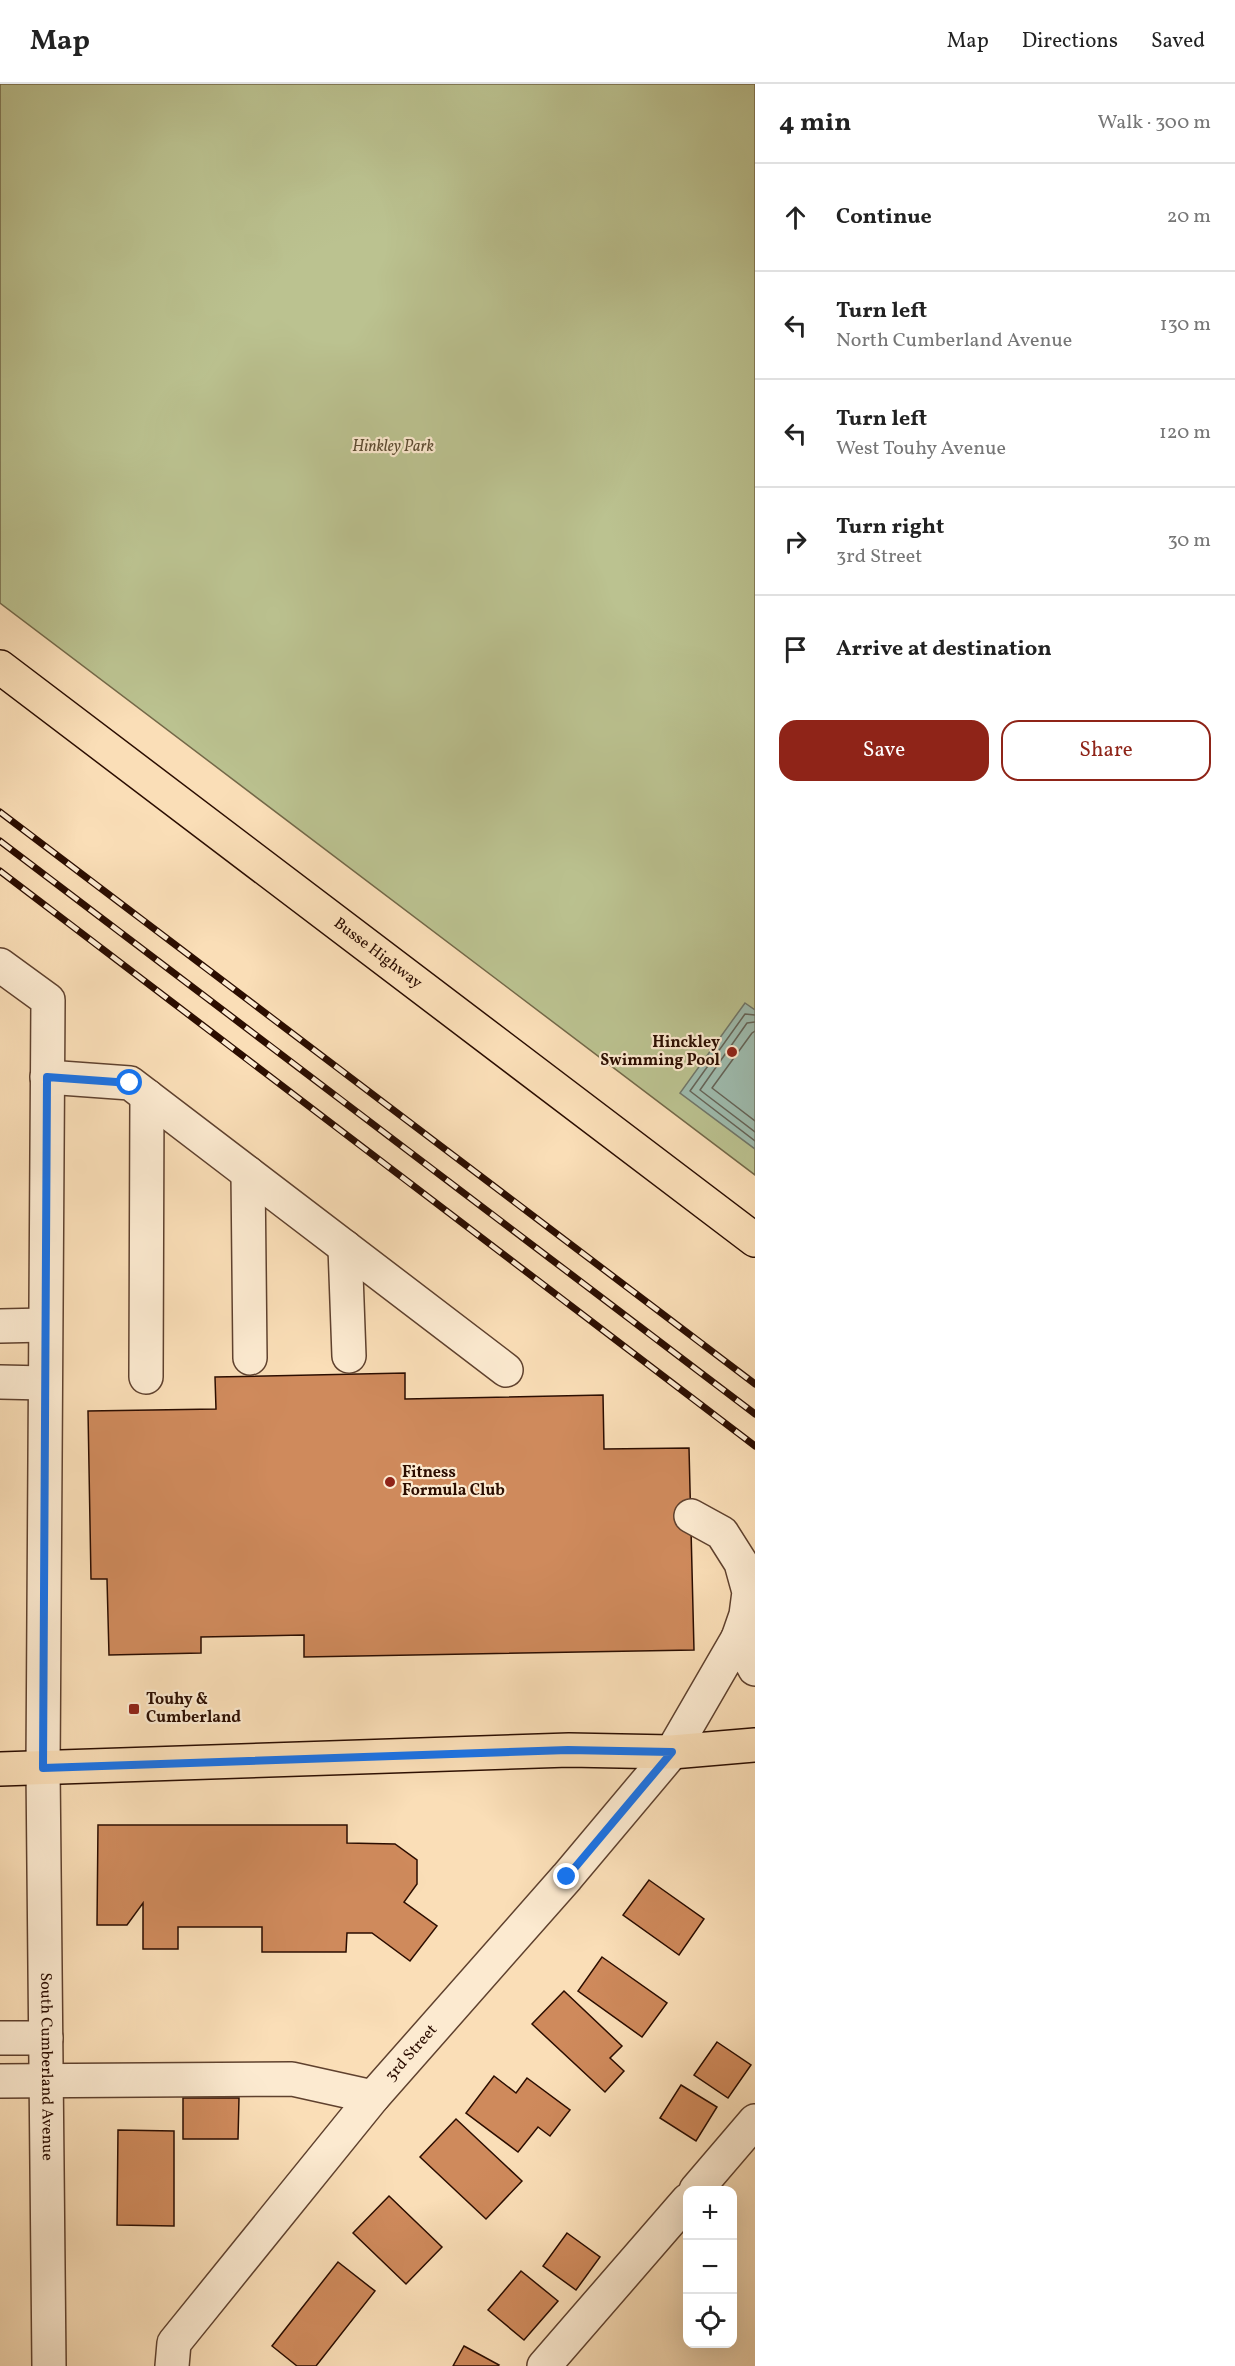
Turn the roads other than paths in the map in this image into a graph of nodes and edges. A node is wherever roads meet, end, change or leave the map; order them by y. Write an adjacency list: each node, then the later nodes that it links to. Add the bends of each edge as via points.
1 (0, 667): 6 (main road, Busse Highway)
2 (0, 965): 3 (street, South Cumberland Avenue, via 48,1000)
3 (47, 1077): 4 (street, via 130,1083); 8 (street, South Cumberland Avenue)
4 (147, 1096): 5 (street); 13 (street)
5 (248, 1173): 7 (street); 11 (street)
6 (755, 1240)
7 (345, 1246): 10 (street); 12 (street)
8 (45, 1325): 9 (street); 15 (street, South Cumberland Avenue)
9 (0, 1326)
10 (349, 1356)
11 (250, 1358)
12 (506, 1370)
13 (146, 1377)
14 (0, 1382): 15 (street)
15 (45, 1383): 21 (street, South Cumberland Avenue)
16 (691, 1516): 17 (street, 3rd Street, via 722,1533 741,1563 749,1592)
17 (738, 1638): 18 (street); 20 (street, 3rd Street)
18 (755, 1669)
19 (755, 1744): 20 (main road)
20 (672, 1752): 21 (main road, via 568,1750); 27 (street, 3rd Street)
21 (43, 1768): 22 (main road); 24 (street, South Cumberland Avenue)
22 (0, 1769)
23 (0, 2038): 24 (street)
24 (46, 2038): 25 (street, South Cumberland Avenue)
25 (47, 2079): 26 (street); 27 (street, via 292,2079); 31 (street, South Cumberland Avenue)
26 (0, 2081)
27 (373, 2097): 32 (street, 3rd Street, via 174,2343)
28 (755, 2121): 29 (street)
29 (699, 2186)
30 (683, 2205): 33 (street)
31 (49, 2366)
32 (172, 2366)
33 (544, 2366)

